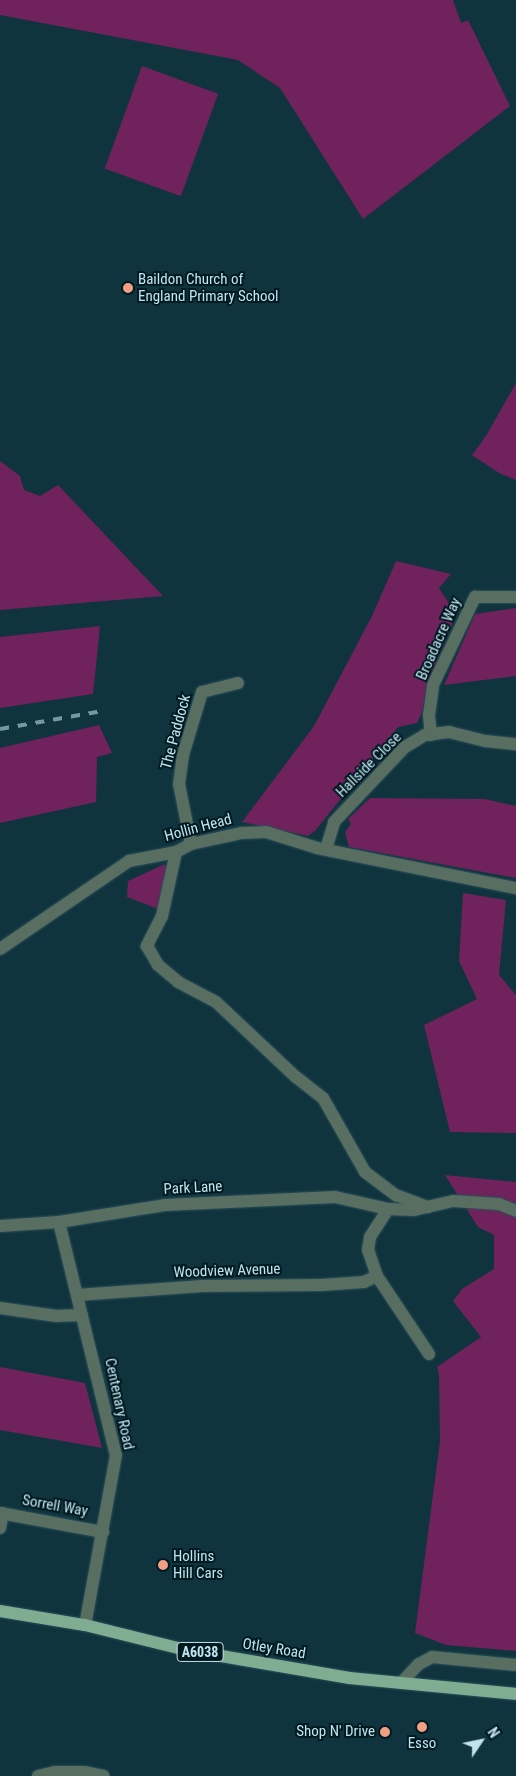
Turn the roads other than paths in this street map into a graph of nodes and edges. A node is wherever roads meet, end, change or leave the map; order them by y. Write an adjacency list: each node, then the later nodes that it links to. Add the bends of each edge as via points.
1 (516, 597): 3 (street, Broadacre Way, via 476,597 433,684 429,715)
2 (238, 683): 5 (street, The Paddock, via 202,692 186,746 179,784)
3 (432, 735): 4 (street, Hallside Close, via 449,732 485,741); 6 (street, Hallside Close, via 405,747 334,822)
4 (516, 744)
5 (191, 844): 6 (street, Hollin Head, via 241,833 266,832); 7 (street, Hollin Head)
6 (326, 849): 8 (street, Hollin Head)
7 (176, 852): 9 (street, Hollin Head, via 129,861); 10 (street, via 162,916 147,946 158,965 178,982 216,1002 323,1098 365,1172 396,1196)
8 (516, 888)
9 (0, 949)
10 (428, 1207): 11 (street, Park Lane, via 399,1211); 12 (street, Park Lane, via 453,1201 499,1204)
11 (388, 1209): 13 (street, Park Lane, via 336,1197 165,1205); 15 (street, via 370,1237 368,1250)
12 (516, 1211)
13 (59, 1222): 14 (street, Park Lane); 16 (street, Centenary Road)
14 (0, 1226)
15 (377, 1276): 16 (street, Woodview Avenue, via 364,1282 322,1285 203,1286); 19 (street)
16 (77, 1295): 18 (street, Centenary Road)
17 (0, 1308): 18 (street, via 56,1316)
18 (82, 1314): 22 (street, Centenary Road, via 116,1455)
19 (429, 1354)
20 (2, 1513): 21 (street); 22 (street, Sorrell Way)
21 (0, 1528)
22 (103, 1532): 24 (street, Centenary Road)
23 (0, 1611): 24 (main road, Otley Road / A6038)
24 (85, 1625): 26 (main road, Otley Road / A6038, via 223,1657)
25 (516, 1665): 26 (street, via 432,1658 419,1664)
26 (401, 1683): 27 (main road, Otley Road / A6038)
27 (516, 1694)
28 (38, 1776): 29 (street, via 55,1772 85,1772)
29 (104, 1776)

